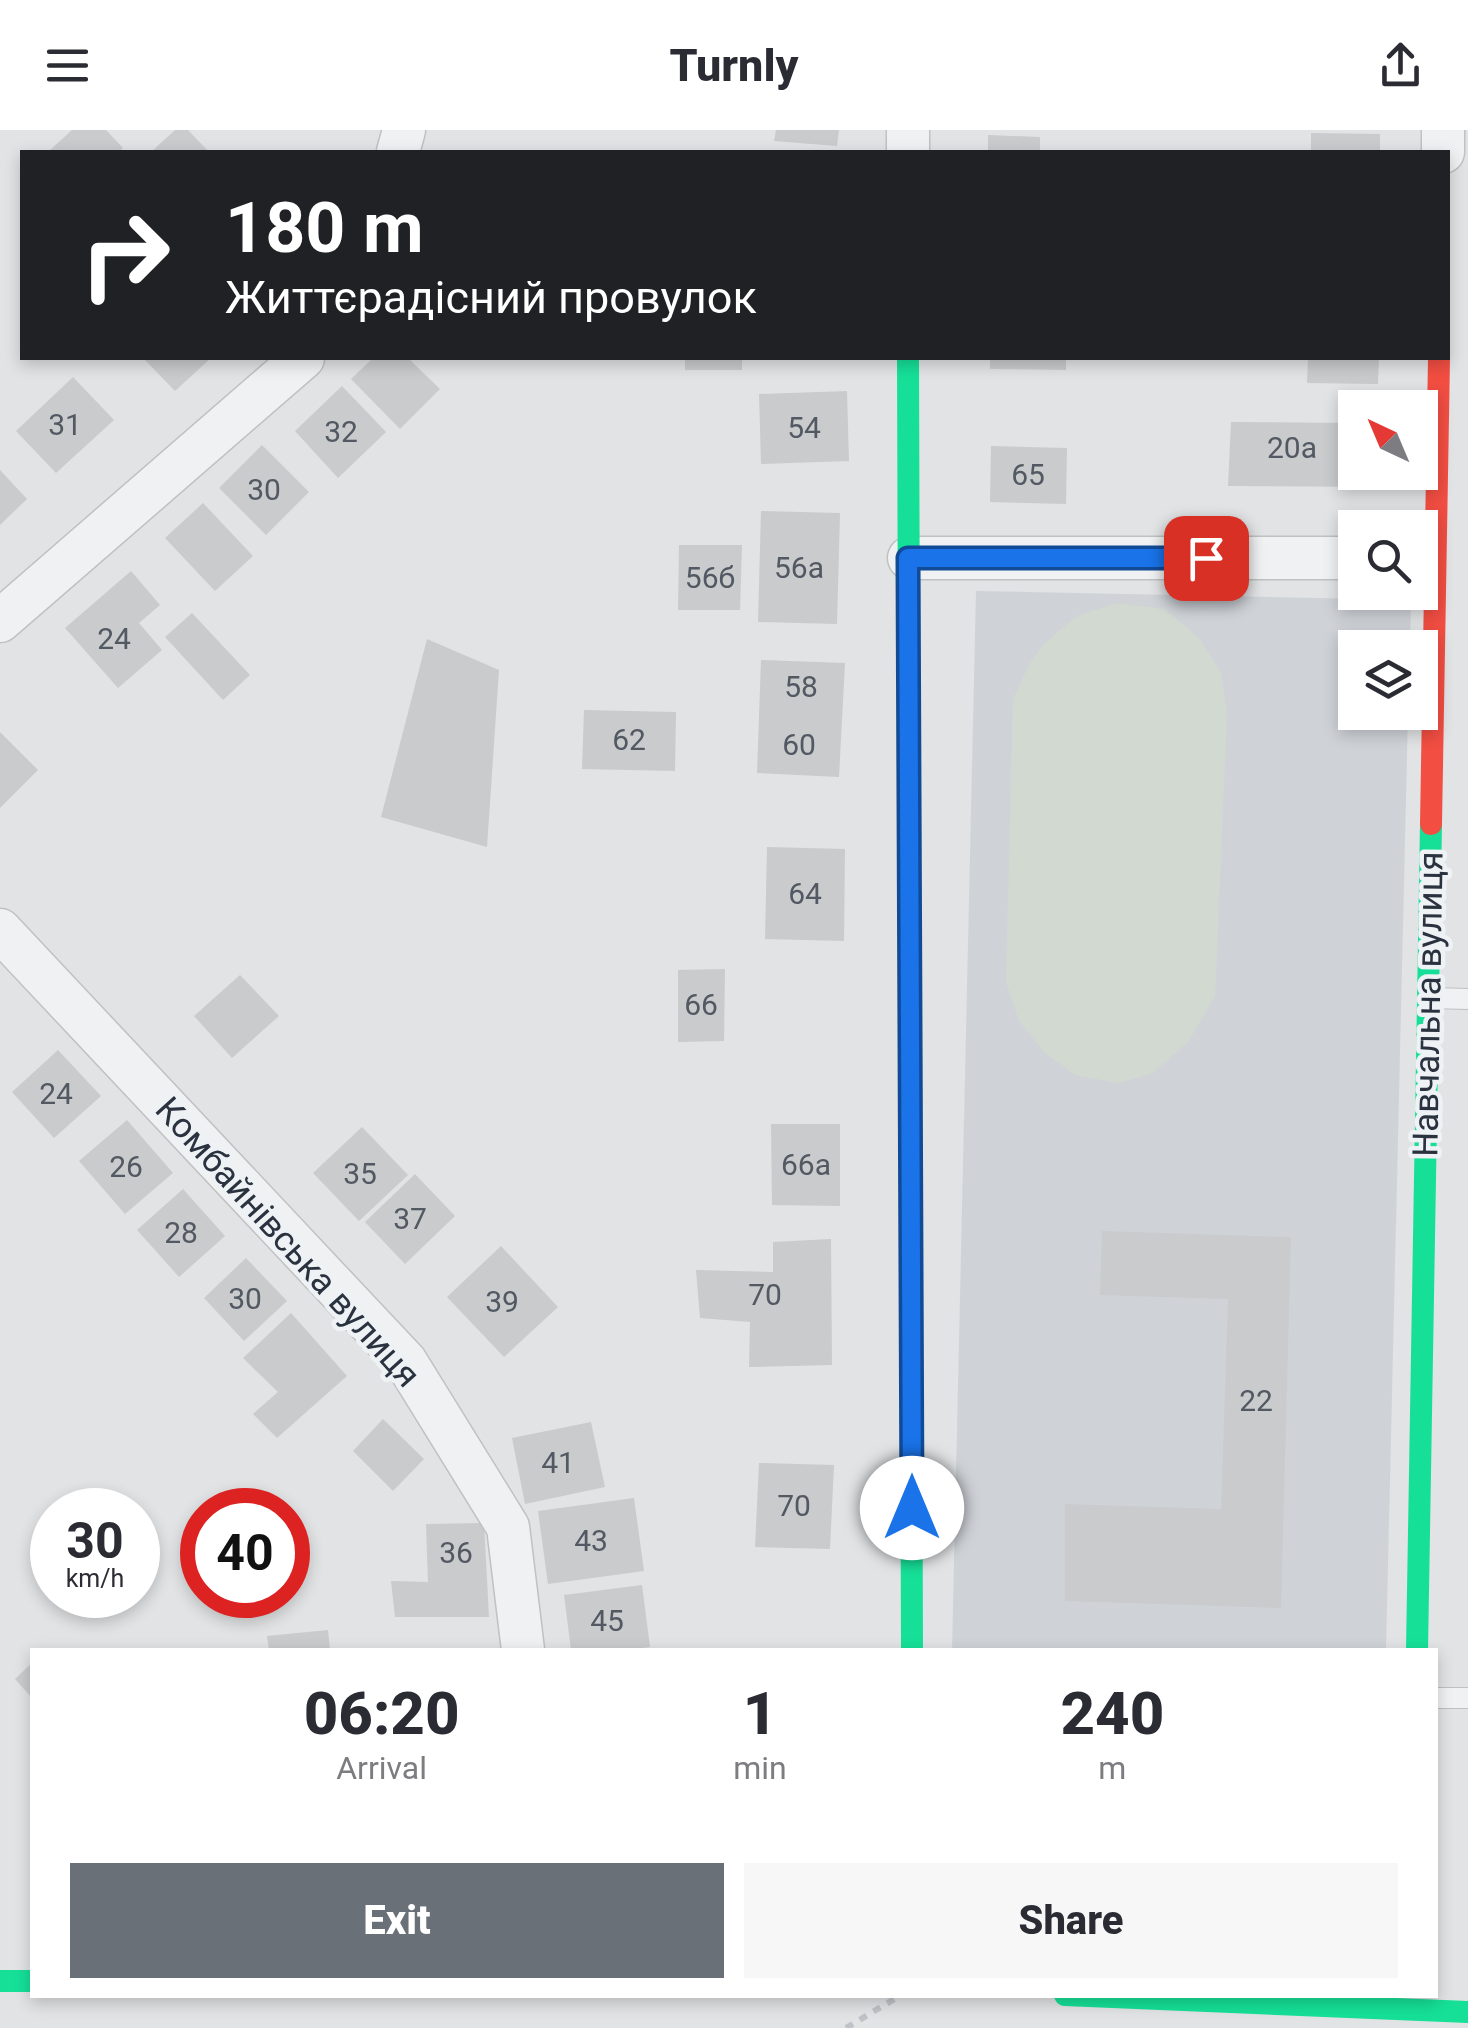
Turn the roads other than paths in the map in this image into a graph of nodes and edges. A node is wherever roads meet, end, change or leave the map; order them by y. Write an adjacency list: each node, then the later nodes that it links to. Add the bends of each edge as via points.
1 (301, 360): 7 (street)
2 (908, 360): 4 (street)
3 (1439, 360): 6 (street, Навчальна вулиця)
4 (908, 558): 5 (street); 12 (street)
5 (1338, 558)
6 (1441, 558): 9 (street, Навчальна вулиця)
7 (0, 621)
8 (0, 930): 11 (street, Комбайнівська вулиця, via 406,1362 508,1527)
9 (1428, 998): 10 (lane); 13 (street, Навчальна вулиця)
10 (1468, 999)
11 (522, 1648)
12 (912, 1648)
13 (1417, 1648)
14 (1438, 1698): 15 (lane)
15 (1468, 1698)
16 (0, 1980): 17 (street)
17 (30, 1981)
18 (1195, 1998): 19 (street)
19 (1411, 2003): 20 (street)
20 (1468, 2012)

